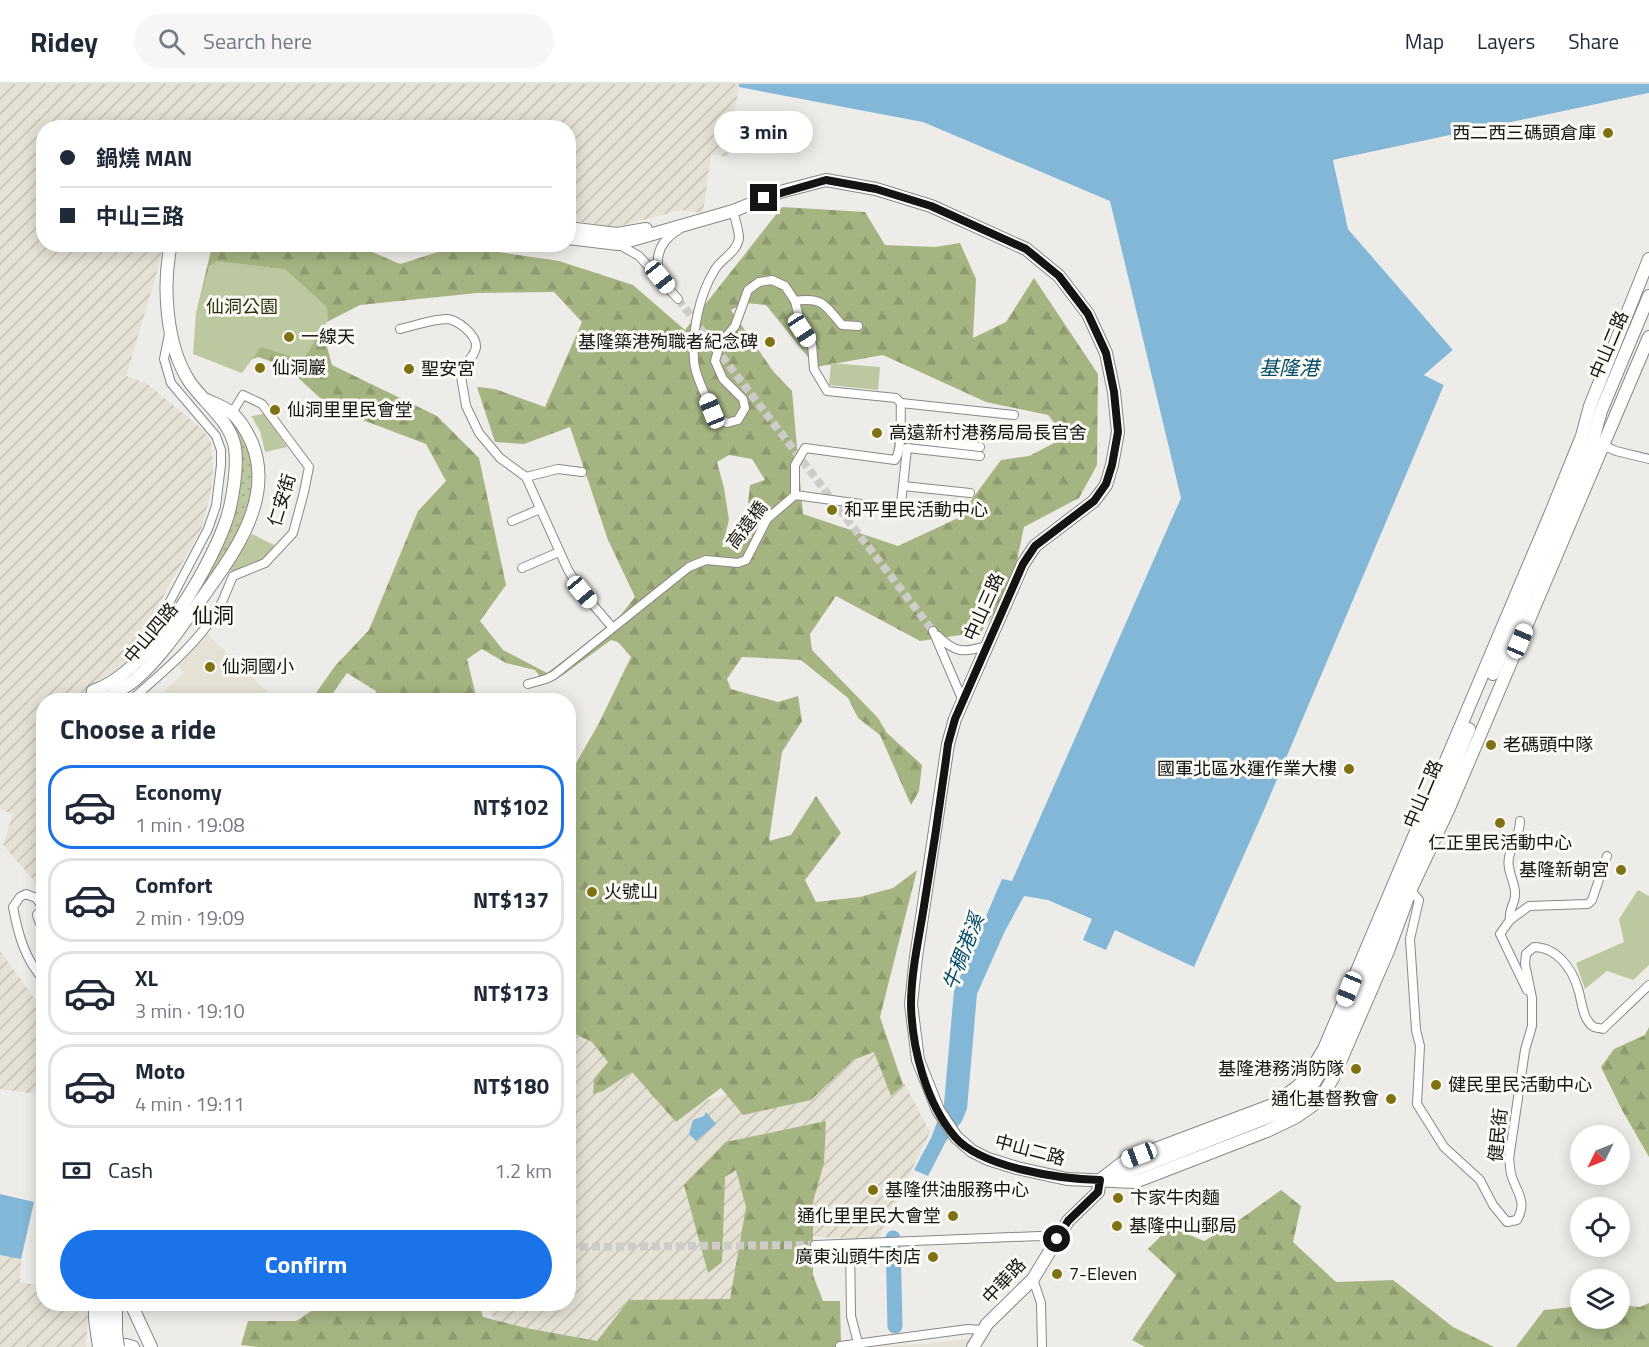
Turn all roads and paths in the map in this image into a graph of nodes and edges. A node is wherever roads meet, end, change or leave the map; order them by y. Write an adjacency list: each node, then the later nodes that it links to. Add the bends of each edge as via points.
1 (733, 211): 2 (street, 中山三路); 11 (street, via 739,238 710,279 694,339 694,363 717,419 727,423 738,420 745,408 743,399 723,379 715,361 720,344 735,326 748,290 759,282 772,280 785,286); 36 (street, 中山三路, via 780,192 826,180 876,189 931,206 1026,249 1059,276 1088,314 1106,353 1114,392 1118,432 1112,465 1106,484 1094,501 1035,546)
2 (686, 225): 3 (street, 中山三路, via 617,234); 5 (street, 中山三路); 8 (street, via 660,249)
3 (576, 229)
4 (576, 239): 5 (street, 中山三路)
5 (618, 244): 8 (street)
6 (170, 252): 14 (street)
7 (1649, 259): 21 (street, 中山二路, via 1590,406)
8 (660, 277): 10 (street)
9 (1649, 296): 21 (street, 中山二路, via 1601,411)
10 (678, 299)
11 (795, 301): 12 (street, via 812,298 826,306 842,325); 17 (street, via 802,330 812,344 814,369 827,391 896,398)
12 (858, 326)
13 (400, 329): 26 (street, via 445,319 464,327 475,340 476,348 460,370 466,406 480,433 500,458)
14 (170, 331): 16 (street, via 189,381); 35 (street, via 164,359 171,383 216,436 221,465 216,506 208,529 168,605)
15 (1649, 337): 21 (street, 中山二路)
16 (204, 399): 18 (street, 中山四路); 35 (street, via 226,427 235,447 233,494 214,552 169,627)
17 (901, 403): 19 (street); 20 (street)
18 (232, 413): 39 (street, 中山四路, via 249,435 260,476 257,496 237,547 162,652 136,679); 40 (street, 仁安街, via 243,395 262,404 309,467 292,533 265,562 233,576 220,607 204,629)
19 (1014, 415)
20 (900, 438): 22 (street); 29 (street, via 895,460 805,448 795,465)
21 (1593, 441): 24 (street); 44 (street, 中山二路, via 1550,515); 44 (street, 中山二路, via 1449,808)
22 (980, 447)
23 (980, 456): 27 (street, via 907,448)
24 (1649, 459)
25 (582, 472): 26 (street, via 558,469)
26 (526, 477): 30 (street)
27 (903, 486): 28 (street); 29 (street, via 898,509)
28 (969, 493)
29 (795, 495): 34 (street, 高遠橋, via 767,519 746,560 706,560 689,567)
30 (540, 509): 31 (street); 32 (street)
31 (512, 521)
32 (559, 552): 33 (street); 34 (street, via 582,592)
33 (522, 568)
34 (612, 627): 37 (street, via 554,675)
35 (158, 638): 38 (street)
36 (986, 646): 41 (street, 中山三路); 41 (street, via 968,652 951,648 933,631)
37 (528, 684)
38 (109, 693)
39 (113, 693)
40 (139, 693)
41 (963, 701): 50 (street, 中山三路, via 948,744 911,1004 918,1060 939,1113)
42 (1520, 821): 46 (street, via 1520,831 1508,858 1516,894)
43 (1607, 856): 46 (street, via 1588,904 1529,906)
44 (1403, 884): 49 (street, 健民街, via 1419,900 1410,939 1420,1046 1417,1104 1444,1147 1480,1180 1507,1222 1517,1220 1523,1203 1509,1159 1532,1026); 51 (street, 中山二路, via 1324,1049 1297,1087 1272,1105 1126,1160); 51 (street, 中山二路, via 1388,951 1320,1100 1267,1131 1135,1182)
45 (36, 898): 47 (street, via 26,894 13,908 17,929)
46 (1510, 920): 49 (street, via 1500,934)
47 (36, 971)
48 (1649, 985): 49 (street, 健民街, via 1603,1029 1595,1028 1588,1021 1569,968 1545,947 1534,947 1526,954 1525,964)
49 (1532, 998)
50 (956, 1137): 51 (street, 中山二路, via 988,1159 1067,1179)
51 (1100, 1180): 52 (street, 中華路, via 1098,1192 1068,1221)
52 (1057, 1239): 53 (street, via 1039,1236); 55 (street, 中華路)
53 (850, 1244): 54 (street); 63 (street, via 852,1316)
54 (815, 1245)
55 (1034, 1279): 62 (street, 中華路); 73 (street, via 1041,1303)
56 (95, 1311): 66 (street, bridge)
57 (106, 1311): 67 (street, bridge)
58 (108, 1311): 65 (street)
59 (117, 1311): 68 (street, bridge)
60 (122, 1311): 69 (street)
61 (134, 1311): 71 (street)
62 (982, 1330): 63 (street); 72 (street, 中華路)
63 (861, 1345): 64 (street)
64 (840, 1346)
65 (93, 1347)
66 (99, 1347)
67 (106, 1347): 70 (street)
68 (118, 1347)
69 (124, 1347)
70 (134, 1347)
71 (151, 1347)
72 (974, 1347)
73 (1041, 1347)

